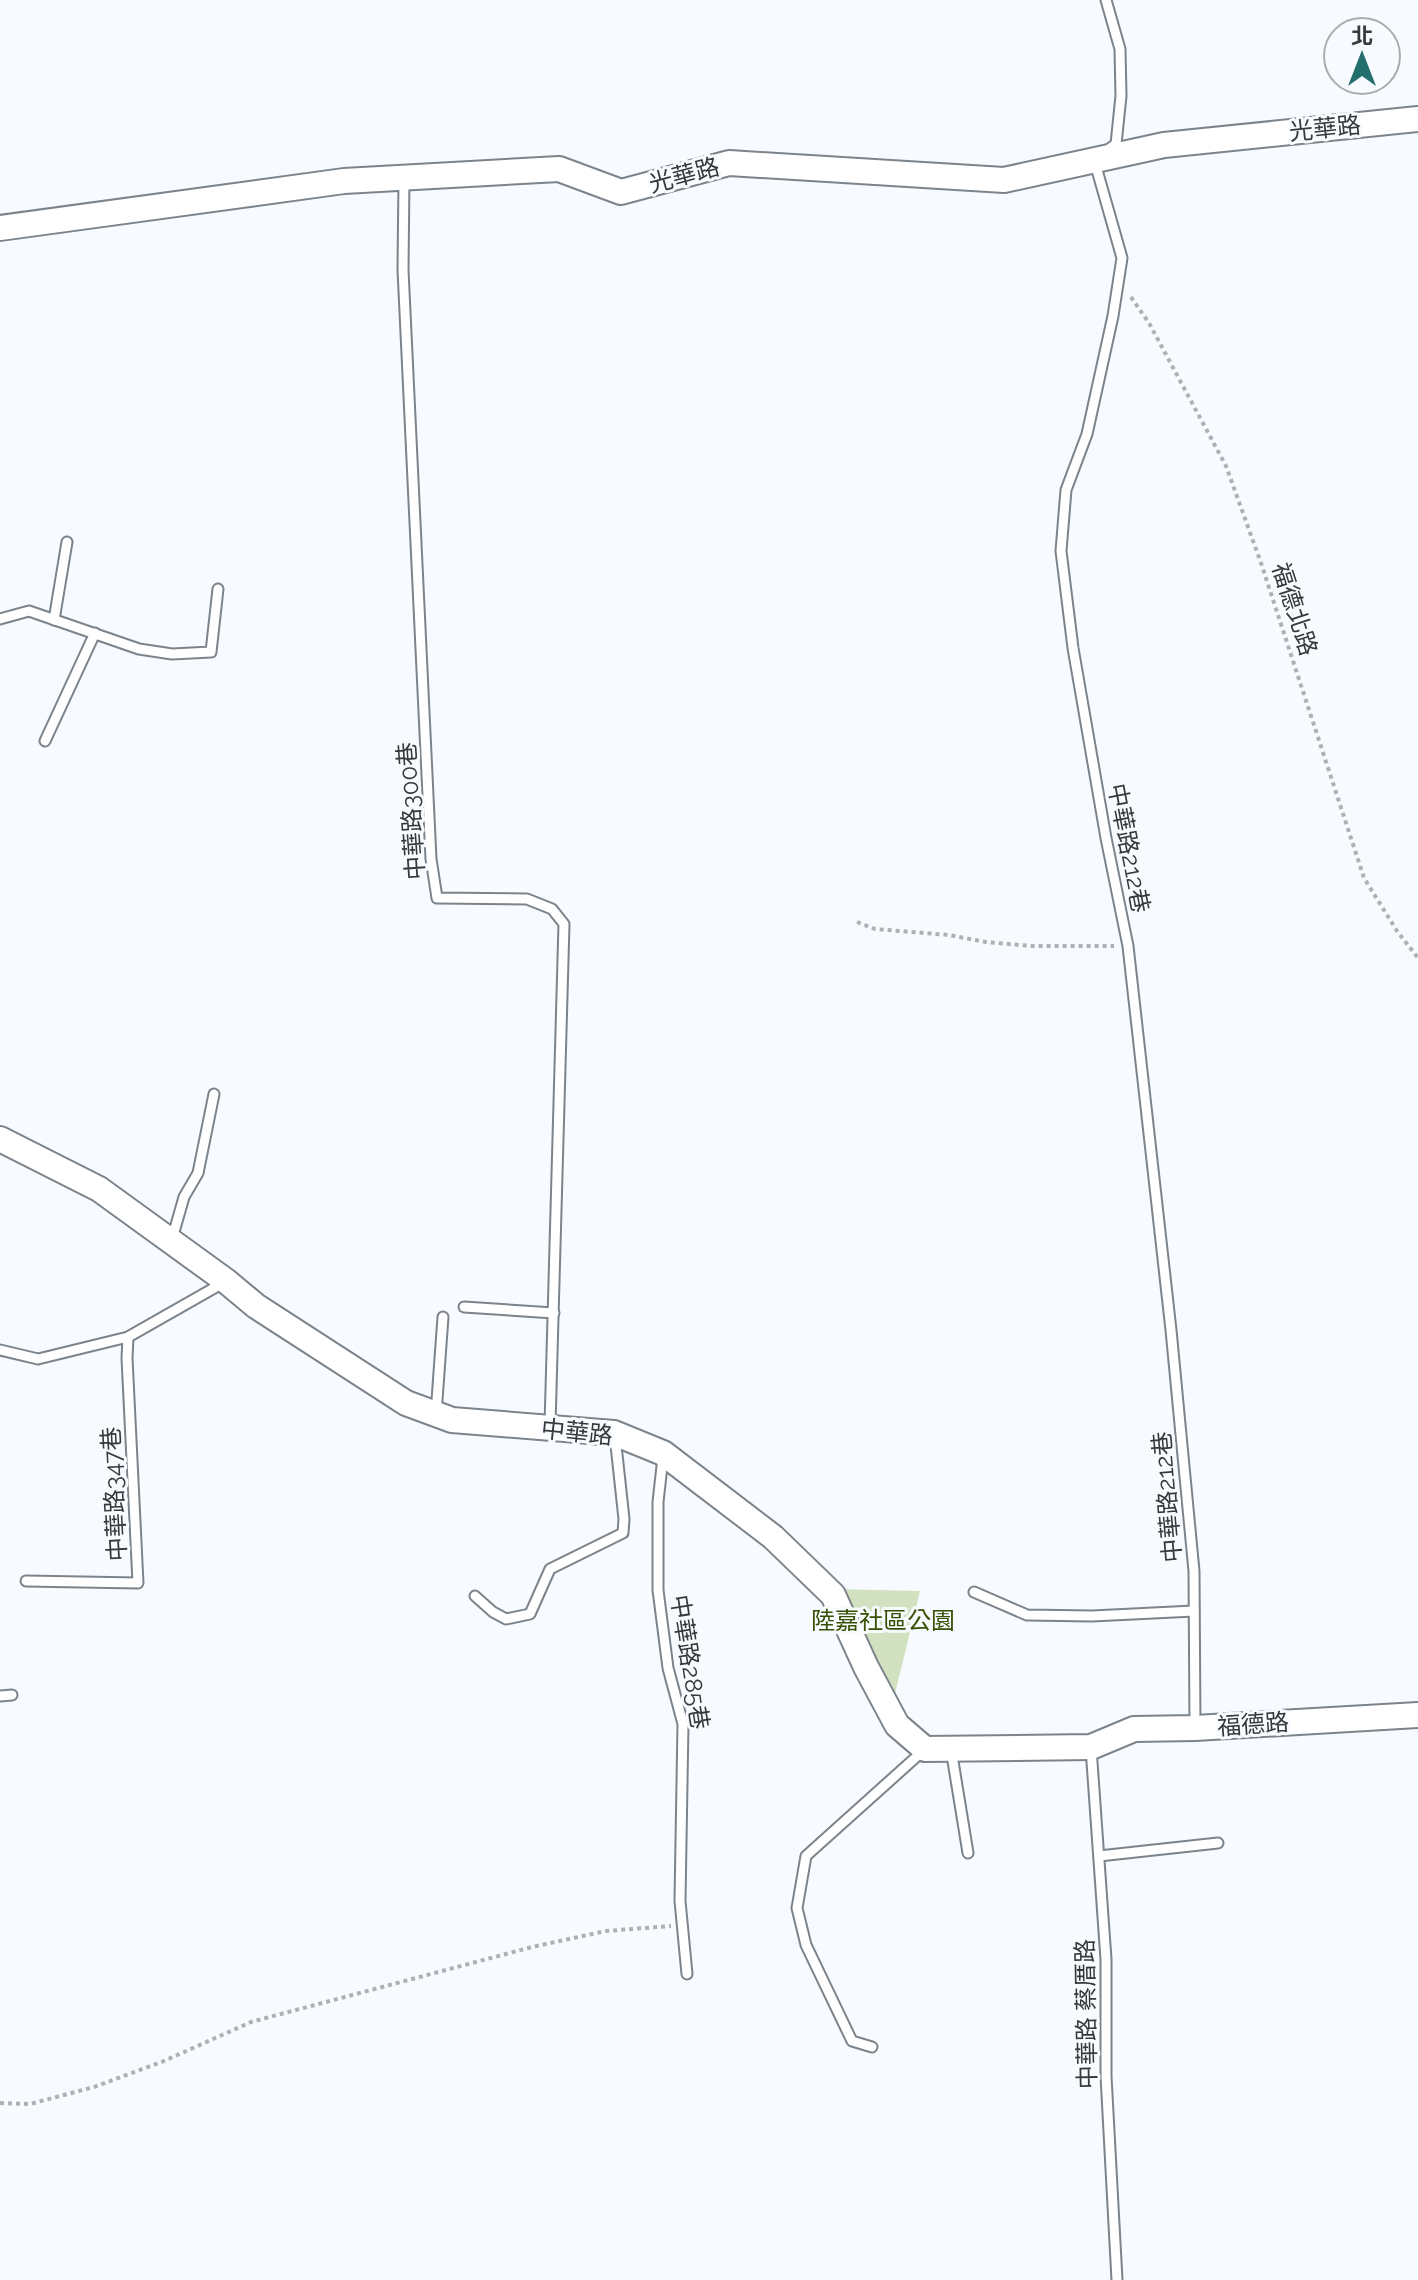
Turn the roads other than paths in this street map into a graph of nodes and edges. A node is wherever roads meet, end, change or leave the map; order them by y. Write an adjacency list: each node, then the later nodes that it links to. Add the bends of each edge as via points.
1 (1106, 0): 3 (lane, via 1120,49 1121,96 1116,144)
2 (1418, 119): 3 (street, 光華路, via 1164,145)
3 (1094, 160): 4 (street, 光華路, via 1004,180 729,163 621,192 559,169); 28 (lane, 中華路212巷, via 1122,258 1087,434 1066,490 1061,551 1073,648 1128,946 1171,1330)
4 (404, 178): 5 (street, 光華路, via 344,181); 17 (lane, 中華路300巷, via 403,270 431,859 437,898 527,899 552,909 564,924)
5 (0, 228)
6 (67, 542): 9 (lane)
7 (218, 589): 10 (lane, via 211,652 139,649)
8 (0, 619): 9 (lane, via 29,611)
9 (54, 620): 10 (lane)
10 (95, 633): 11 (lane)
11 (45, 741)
12 (214, 1094): 14 (lane, via 198,1173 184,1197)
13 (0, 1139): 14 (street, 中華路, via 99,1189)
14 (171, 1242): 15 (street, 中華路)
15 (226, 1281): 19 (lane); 21 (street, 中華路, via 406,1403)
16 (464, 1307): 17 (lane)
17 (554, 1313): 22 (lane, 中華路300巷)
18 (443, 1317): 21 (lane)
19 (128, 1337): 20 (lane, via 38,1359); 25 (lane, 中華路347巷, via 138,1583)
20 (0, 1350)
21 (435, 1414): 22 (street, 中華路)
22 (550, 1428): 23 (street, 中華路)
23 (614, 1433): 24 (street, 中華路); 27 (lane, via 623,1533 550,1569 530,1614 506,1619)
24 (663, 1453): 35 (street, 中華路, via 773,1537 833,1595 897,1725); 39 (lane, 中華路285巷, via 658,1590 668,1668 683,1724 680,1901)
25 (26, 1581)
26 (974, 1592): 28 (lane, via 1027,1615)
27 (475, 1596)
28 (1194, 1611): 32 (lane, 中華路212巷)
29 (12, 1695): 30 (lane)
30 (0, 1696)
31 (1418, 1715): 32 (street, 福德路)
32 (1195, 1728): 33 (street, 福德路, via 1134,1729)
33 (1091, 1747): 34 (street); 38 (lane, 中華路 蔡厝路)
34 (951, 1748): 35 (street); 37 (lane)
35 (925, 1749): 40 (lane, via 806,1856 797,1908 806,1945 852,2041)
36 (1218, 1843): 38 (lane)
37 (968, 1853)
38 (1099, 1856): 41 (lane, 中華路 蔡厝路)
39 (687, 1974)
40 (872, 2047)
41 (1117, 2280)

